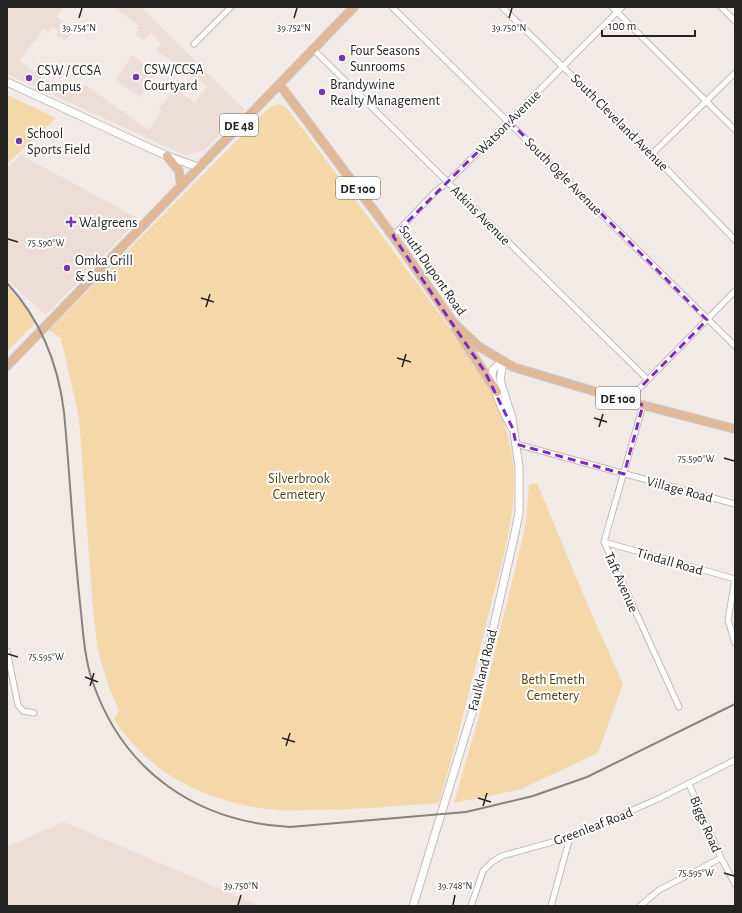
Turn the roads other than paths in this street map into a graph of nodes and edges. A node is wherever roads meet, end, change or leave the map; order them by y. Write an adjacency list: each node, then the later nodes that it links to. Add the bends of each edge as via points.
1 (354, 7): 11 (main road, DE 48)
2 (392, 7): 17 (street, South Ogle Avenue)
3 (502, 7): 12 (street, South Cleveland Avenue)
4 (612, 7): 8 (street)
5 (622, 7): 8 (street, Watson Avenue)
6 (721, 7): 9 (street)
7 (227, 8): 10 (street)
8 (617, 12): 12 (street, Watson Avenue); 16 (street)
9 (735, 21)
10 (194, 44)
11 (314, 50): 15 (main road, DE 48); 22 (street, Atkins Avenue)
12 (564, 67): 17 (street, Watson Avenue); 19 (street, South Cleveland Avenue)
13 (735, 73): 16 (street)
14 (7, 82): 20 (main road)
15 (280, 84): 21 (main road, DE 48); 24 (main road, South Dupont Road / DE 100)
16 (708, 101): 18 (street); 19 (street)
17 (509, 121): 22 (street, Watson Avenue); 27 (street, South Ogle Avenue)
18 (735, 130)
19 (652, 154): 25 (street, South Cleveland Avenue)
20 (167, 156): 21 (main road); 23 (main road, via 179,171)
21 (198, 167): 23 (main road, DE 48)
22 (448, 182): 24 (street, Watson Avenue, via 435,192); 32 (street, Atkins Avenue)
23 (182, 184): 31 (main road, DE 48)
24 (394, 236): 28 (main road, South Dupont Road / DE 100)
25 (735, 240)
26 (735, 291): 27 (street)
27 (707, 320): 29 (street, South Ogle Avenue); 32 (street)
28 (453, 322): 30 (main road, South Dupont Road / DE 100, via 478,346); 33 (main road)
29 (735, 346)
30 (503, 362): 33 (main road, Faulkland Road, via 493,370); 34 (main road, South Dupont Road / DE 100); 36 (main road, Faulkland Road, via 500,380)
31 (7, 366)
32 (648, 380): 34 (street)
33 (497, 392): 36 (main road, Faulkland Road)
34 (627, 401): 35 (main road, South Dupont Road / DE 100)
35 (643, 405): 37 (main road, South Dupont Road / DE 100); 39 (street, Taft Avenue)
36 (513, 429): 38 (main road, Faulkland Road)
37 (735, 429)
38 (516, 444): 39 (street, Village Road); 52 (main road, Faulkland Road, via 520,488 511,552 479,690)
39 (624, 474): 40 (street, Village Road); 41 (street, Taft Avenue)
40 (735, 504)
41 (604, 542): 42 (street, Tindall Road); 45 (street, Taft Avenue)
42 (735, 579): 43 (street, via 728,620)
43 (735, 643)
44 (7, 651): 46 (street, via 18,705 23,711)
45 (679, 707)
46 (34, 713)
47 (735, 760): 48 (street, Greenleaf Road)
48 (689, 784): 49 (street, Greenleaf Road); 50 (street, Biggs Road)
49 (570, 837): 53 (street, Greenleaf Road, via 502,856 492,862 483,871); 54 (street)
50 (721, 858): 51 (street, Biggs Road); 55 (street, via 658,890)
51 (735, 884)
52 (413, 906)
53 (471, 906)
54 (551, 906)
55 (640, 906)

